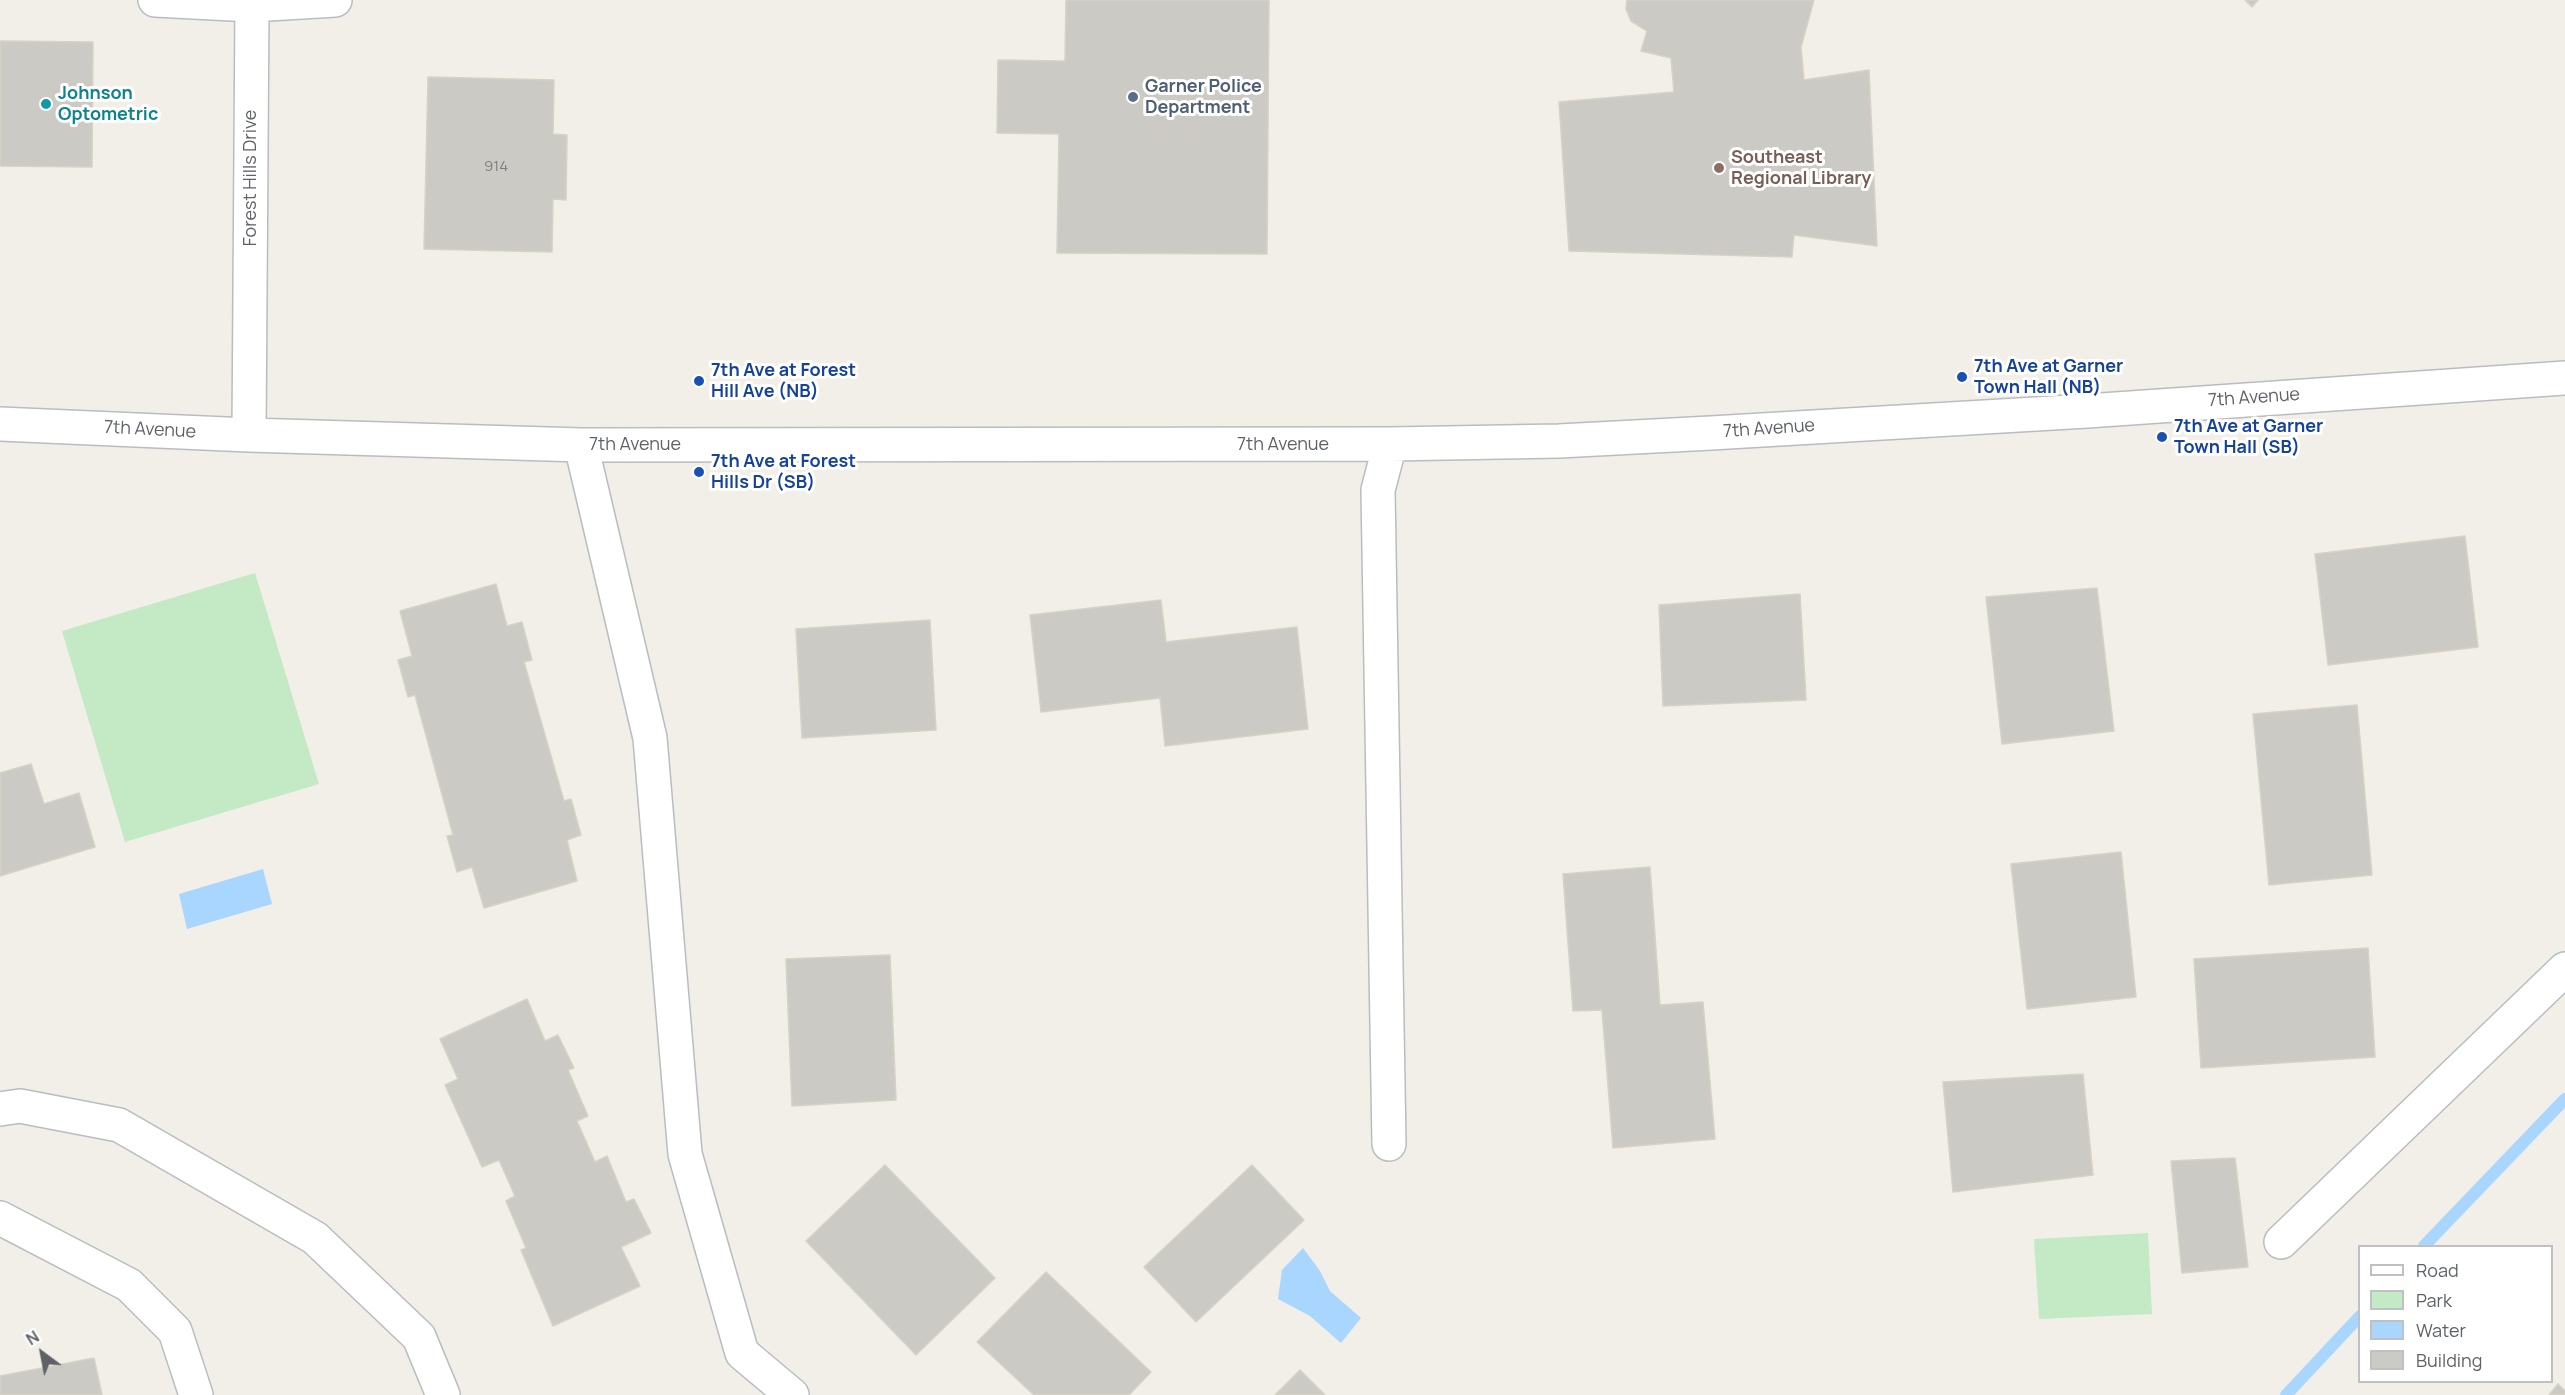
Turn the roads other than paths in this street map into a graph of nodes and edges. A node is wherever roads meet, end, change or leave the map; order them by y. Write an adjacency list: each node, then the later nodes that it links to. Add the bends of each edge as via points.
1 (155, 0): 4 (street)
2 (335, 0): 3 (street)
3 (294, 1): 4 (street)
4 (236, 3): 7 (street, Forest Hills Drive)
5 (2565, 378): 9 (street, 7th Avenue, via 1711,433)
6 (0, 424): 7 (street, 7th Avenue)
7 (249, 435): 8 (street, 7th Avenue)
8 (581, 444): 9 (street, 7th Avenue); 17 (street, via 650,738 685,1154 742,1353)
9 (1390, 444): 12 (street, via 1378,490)
10 (2565, 969): 14 (street)
11 (0, 1109): 16 (street, via 20,1106 119,1125 315,1238 419,1337)
12 (1389, 1144)
13 (0, 1218): 15 (street, via 129,1285 175,1331)
14 (2281, 1242)
15 (196, 1395)
16 (443, 1395)
17 (792, 1395)

